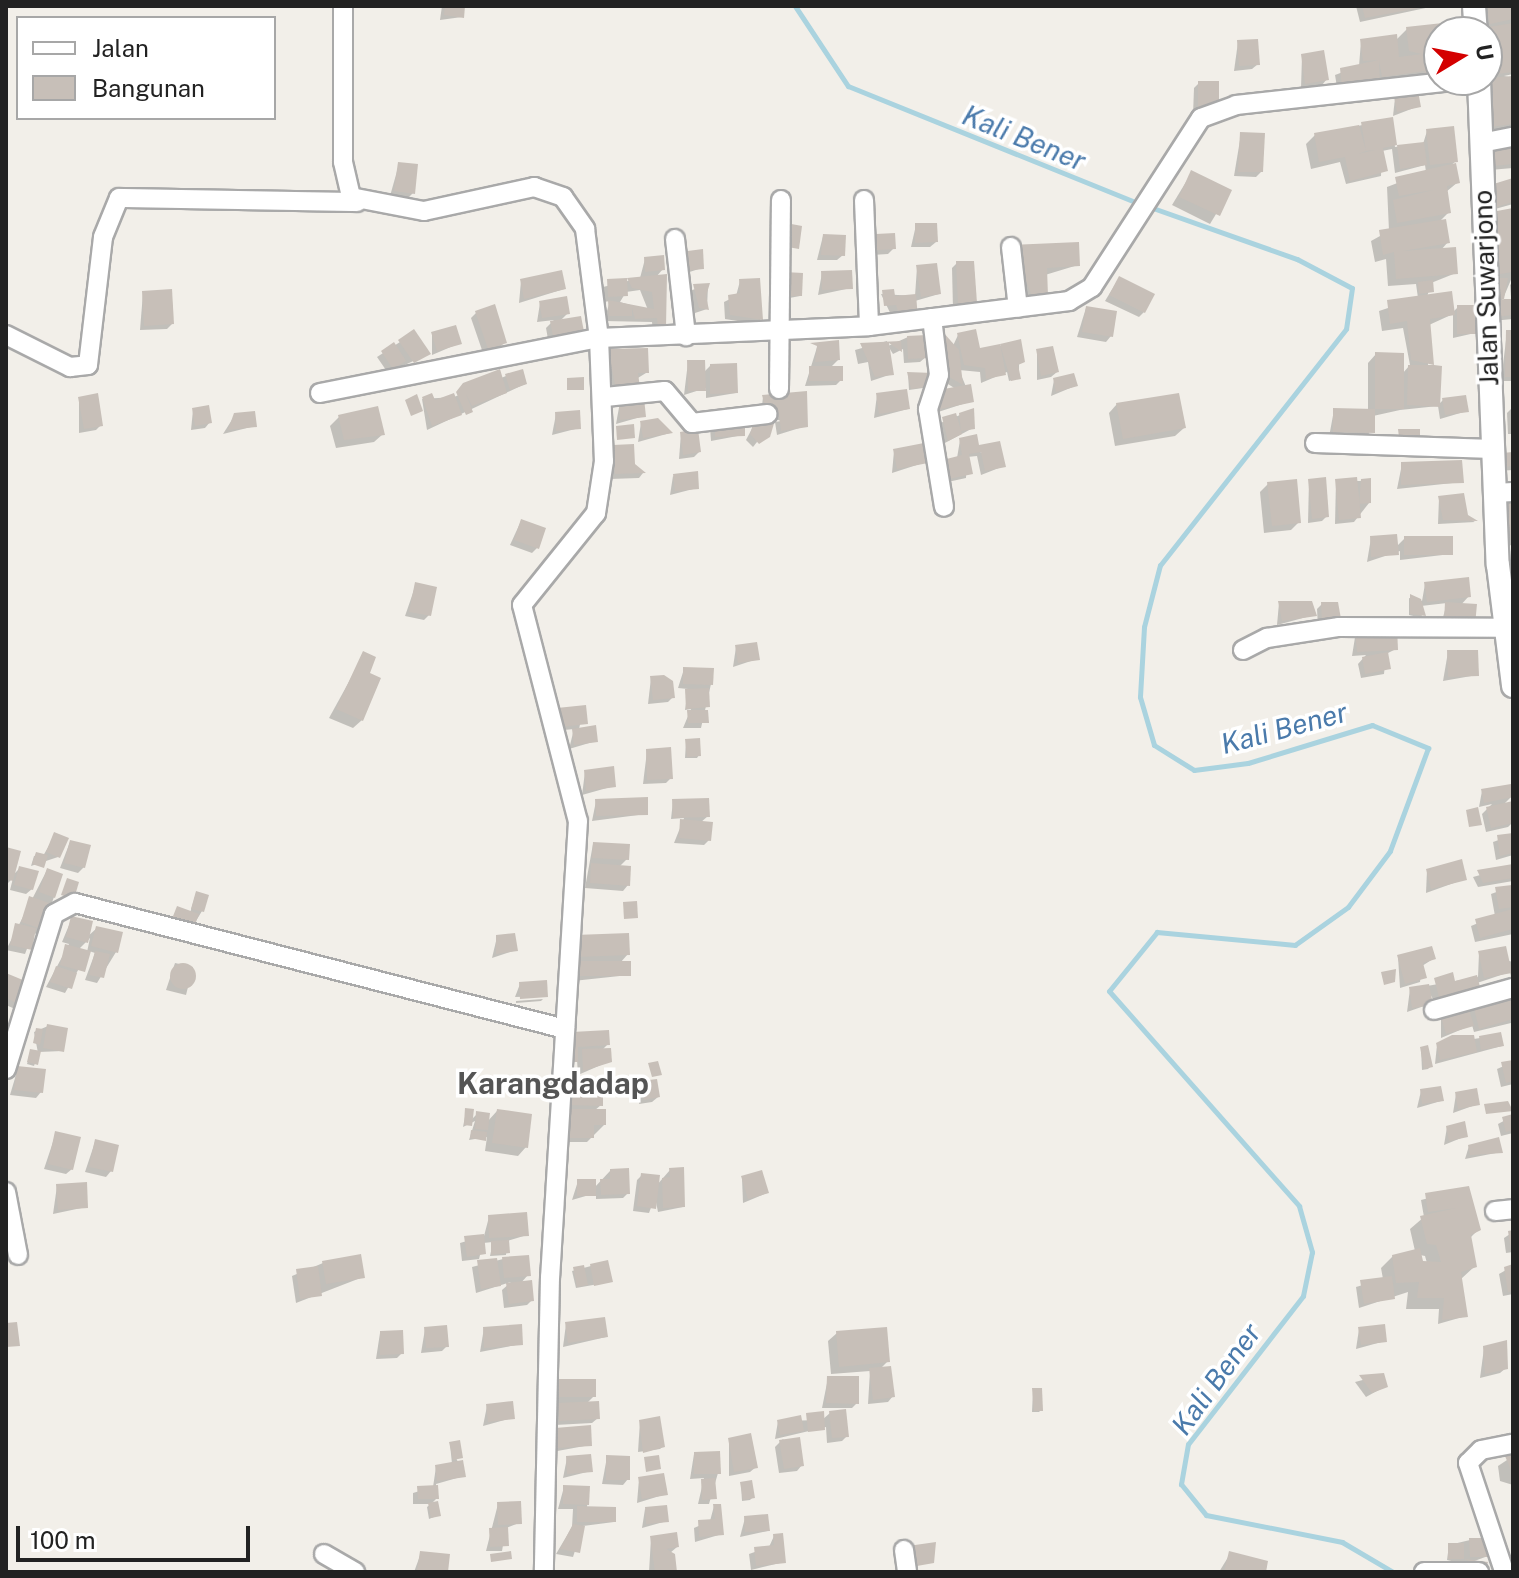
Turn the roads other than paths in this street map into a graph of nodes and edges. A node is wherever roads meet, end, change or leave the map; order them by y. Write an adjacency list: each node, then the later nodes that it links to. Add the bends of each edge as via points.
1 (343, 6): 6 (street)
2 (1423, 85): 13 (street, via 1215,111 1192,127 1083,296)
3 (1480, 96): 5 (street, Jalan Suwarjono)
4 (1513, 137): 5 (street)
5 (1481, 143): 25 (street, Jalan Suwarjono)
6 (343, 162): 9 (street); 10 (street)
7 (781, 200): 16 (street)
8 (864, 200): 15 (street)
9 (330, 202): 10 (street); 17 (street, via 119,198 103,237 88,365 70,367)
10 (357, 202): 19 (street, via 424,211 534,187 563,197 585,229)
11 (675, 239): 18 (street)
12 (1011, 247): 13 (street)
13 (1018, 308): 14 (street)
14 (932, 318): 15 (street); 27 (street, via 939,375 928,409)
15 (869, 326): 16 (street)
16 (780, 331): 18 (street); 20 (street)
17 (6, 335)
18 (686, 336): 19 (street)
19 (599, 338): 21 (street); 22 (street)
20 (779, 389)
21 (320, 393)
22 (605, 397): 23 (street, via 665,391 692,423); 34 (street, via 596,513 522,605 578,821)
23 (767, 414)
24 (1315, 443): 25 (street)
25 (1493, 449): 26 (street, Jalan Suwarjono)
26 (1504, 493): 28 (street, Jalan Suwarjono)
27 (944, 507)
28 (1505, 565): 29 (street, Jalan Suwarjono)
29 (1505, 628): 30 (street, via 1339,627 1255,640); 31 (street, Jalan Suwarjono)
30 (1243, 650)
31 (1513, 686)
32 (1513, 988): 33 (street)
33 (1434, 1010)
34 (565, 1029): 35 (street, via 75,903 54,914); 43 (street)
35 (6, 1069)
36 (6, 1192): 37 (street)
37 (18, 1255)
38 (1513, 1444): 41 (street, via 1481,1450 1468,1463)
39 (904, 1550): 44 (street)
40 (324, 1554): 42 (street)
41 (1502, 1571)
42 (355, 1572)
43 (544, 1572)
44 (907, 1572)
45 (1424, 1572): 46 (street)
46 (1479, 1572)

